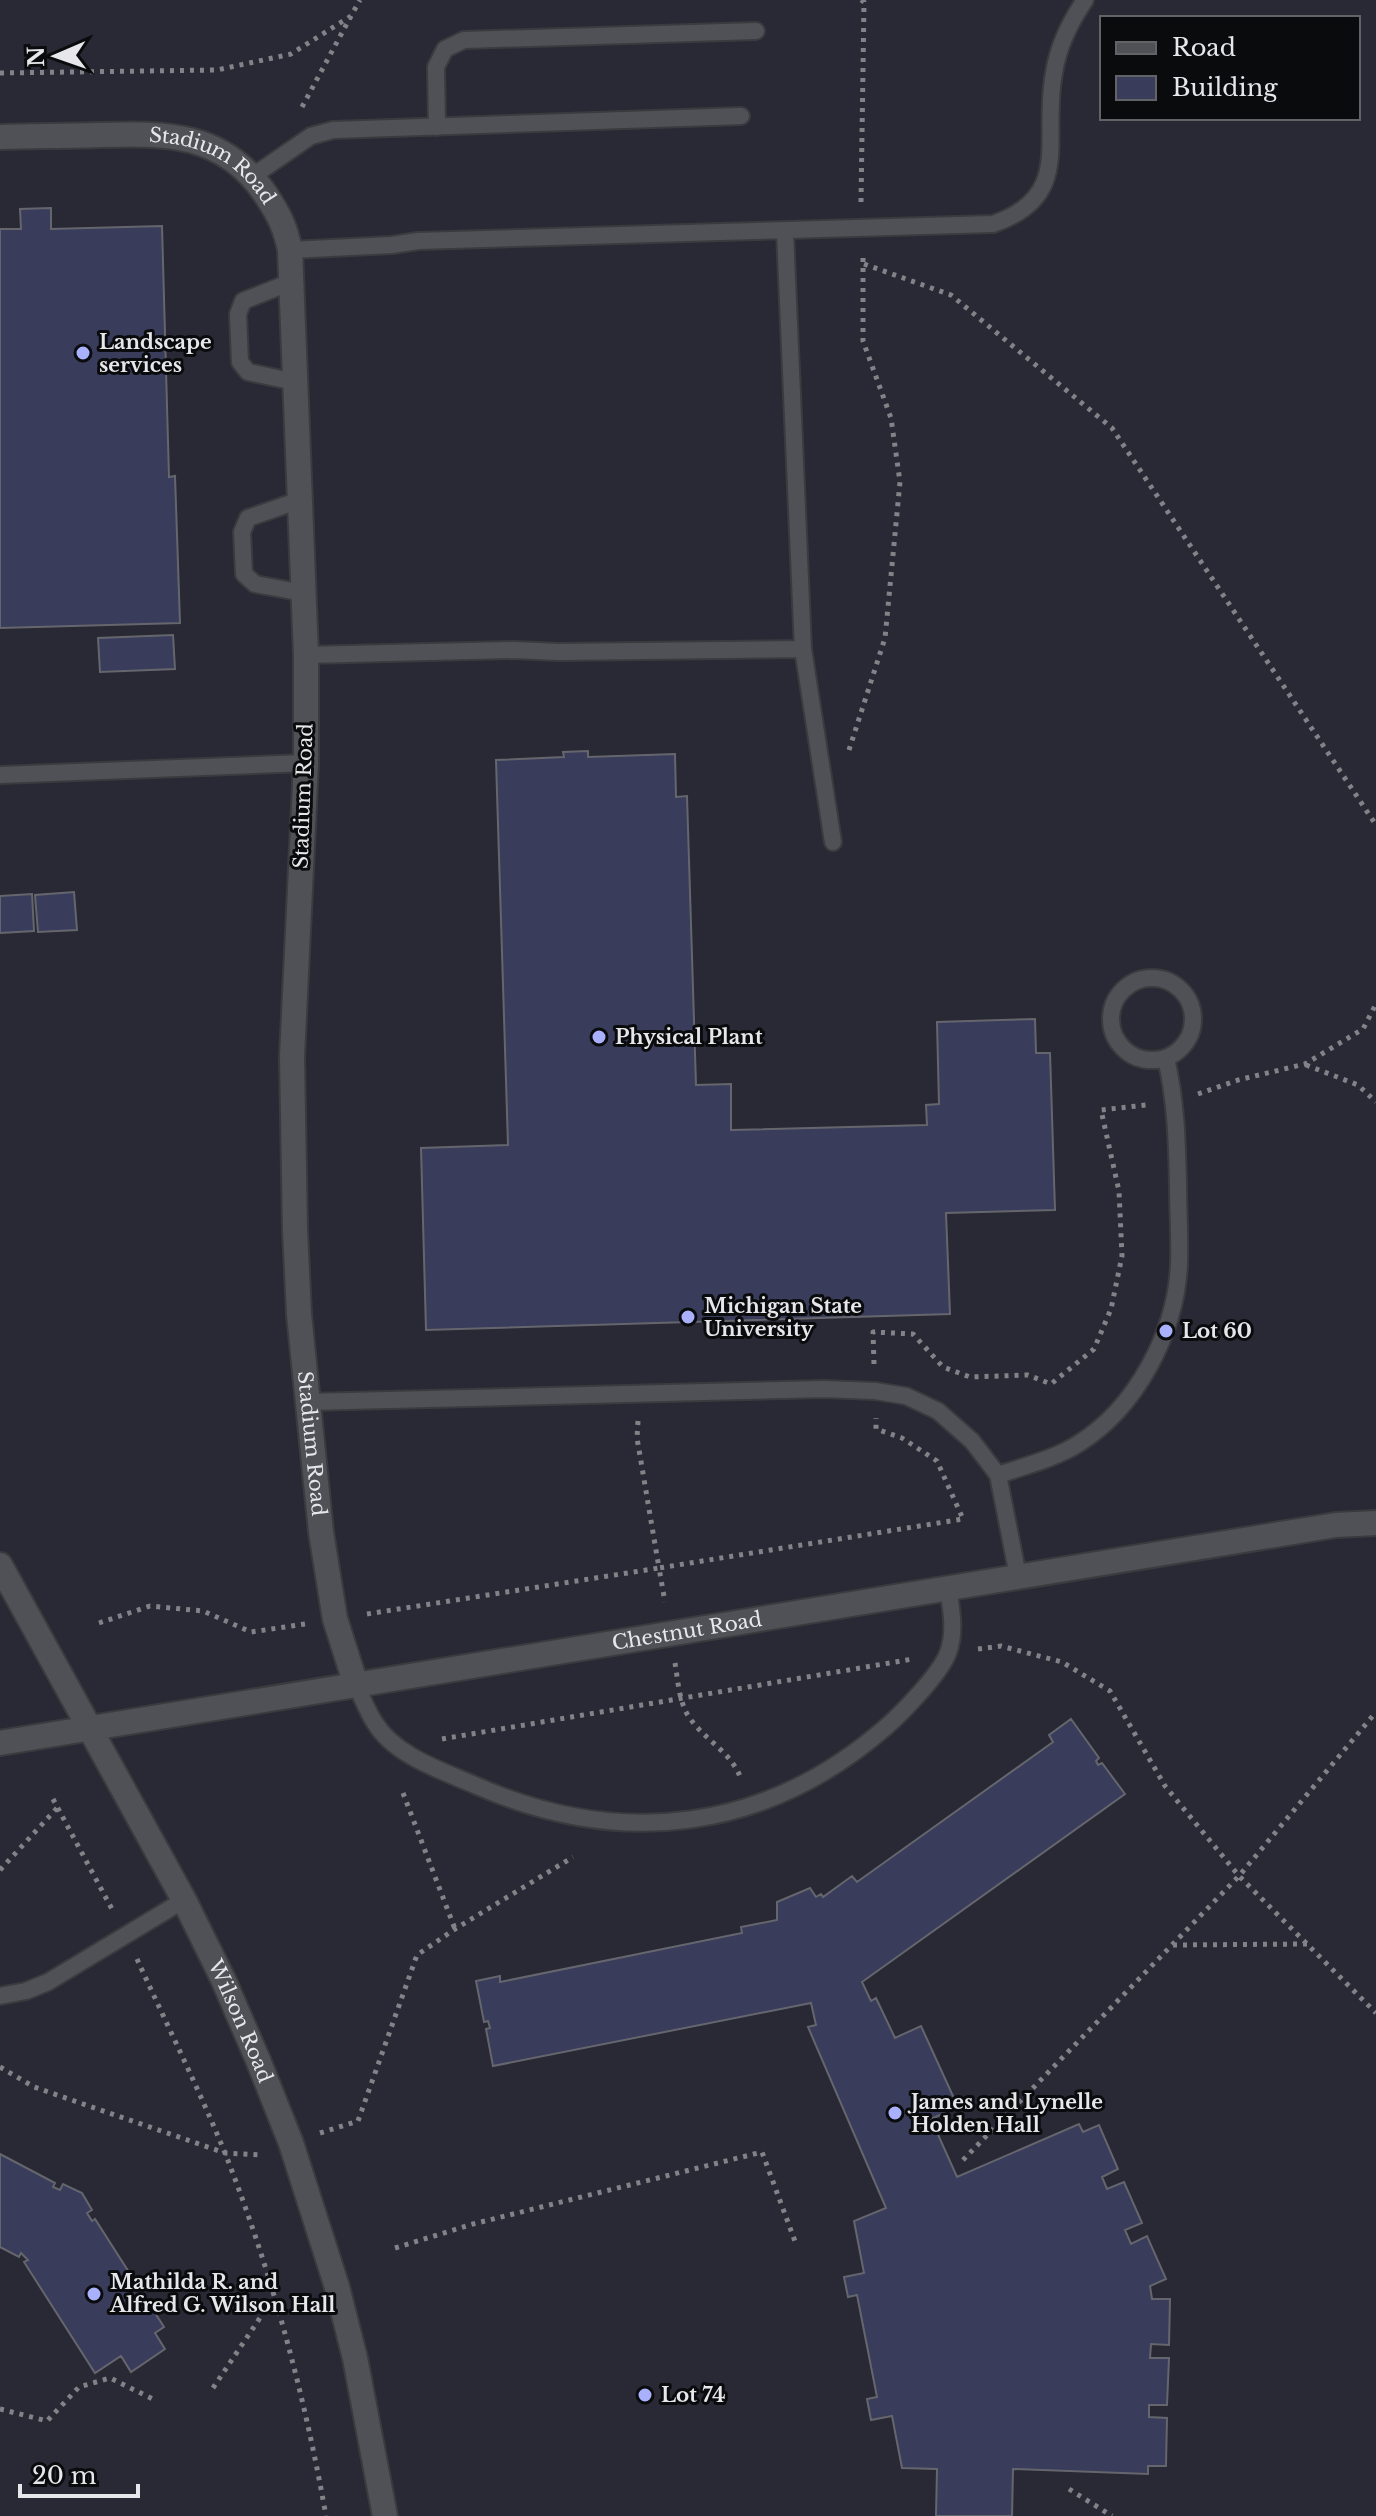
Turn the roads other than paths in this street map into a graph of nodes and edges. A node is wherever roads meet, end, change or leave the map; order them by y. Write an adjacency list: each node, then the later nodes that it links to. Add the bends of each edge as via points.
1 (1085, 0): 7 (lane, via 1066,33 1053,75 1049,172 1038,197 1015,217 993,224)
2 (756, 31): 4 (lane, via 464,40 445,49 436,67)
3 (741, 116): 4 (lane)
4 (437, 127): 6 (lane, via 333,130 311,136)
5 (0, 137): 6 (street, Stadium Road, via 187,138 235,160)
6 (253, 176): 8 (street, Stadium Road, via 284,223)
7 (785, 232): 8 (lane, via 418,241); 13 (lane)
8 (290, 250): 9 (street, Stadium Road)
9 (291, 282): 10 (street, Stadium Road); 10 (lane, via 243,301 238,314 240,362 248,372)
10 (295, 382): 11 (street, Stadium Road)
11 (300, 500): 12 (street, Stadium Road); 12 (lane, via 248,518 242,532 244,574 255,584)
12 (304, 593): 14 (street, Stadium Road)
13 (803, 649): 14 (lane); 17 (lane)
14 (306, 655): 15 (street, Stadium Road)
15 (306, 763): 16 (lane); 19 (street, Stadium Road, via 292,1057 295,1230)
16 (0, 775)
17 (833, 842)
18 (1166, 1058): 18 (lane, via 1187,1041 1193,1015 1189,1001 1171,982 1144,978 1131,983 1113,1003 1112,1030 1117,1043 1139,1059); 20 (lane, via 1175,1102 1179,1266 1175,1297 1155,1355 1122,1406 1077,1445)
19 (308, 1402): 20 (lane, via 875,1391 906,1396 938,1411 972,1441); 25 (street, Stadium Road, via 335,1619)
20 (998, 1475): 23 (lane)
21 (1376, 1523): 23 (street, Chestnut Road)
22 (0, 1565): 26 (street, Wilson Road)
23 (1018, 1576): 24 (street, Chestnut Road)
24 (948, 1587): 25 (street, Chestnut Road); 25 (lane, via 953,1621 948,1653 895,1719 862,1747 790,1791 750,1807 685,1821 609,1823 525,1805 485,1789 397,1747 376,1725)
25 (356, 1685): 26 (street, Chestnut Road)
26 (87, 1727): 27 (street, Chestnut Road); 28 (street, Wilson Road)
27 (0, 1743)
28 (184, 1900): 29 (lane, via 48,1982); 30 (street, Wilson Road, via 258,2060 315,2214 355,2358)
29 (0, 1996)
30 (385, 2516)

